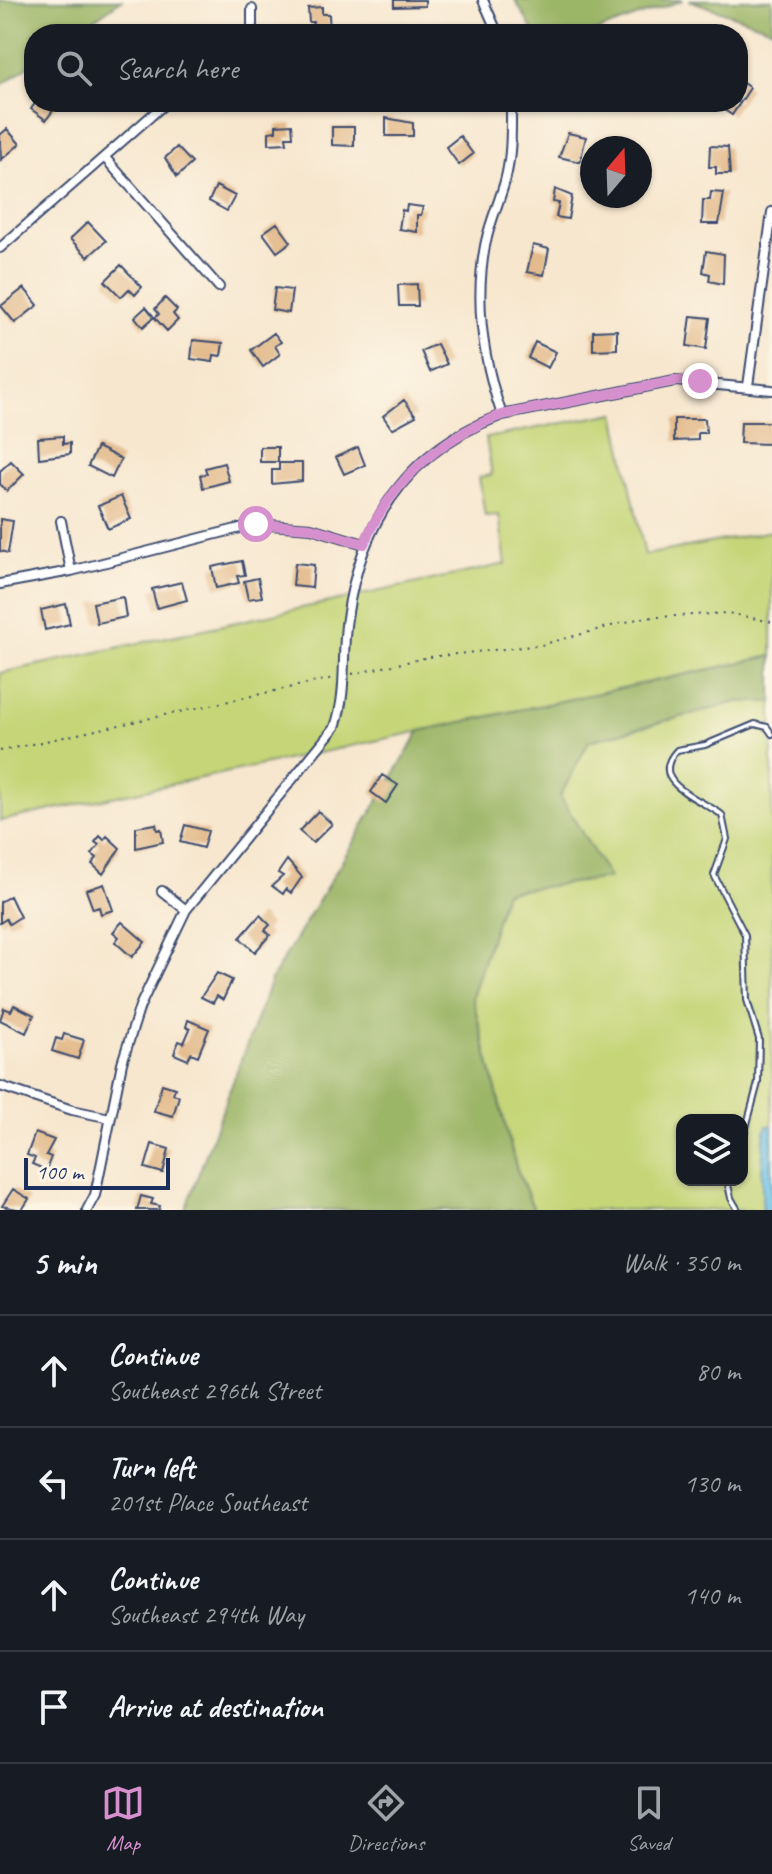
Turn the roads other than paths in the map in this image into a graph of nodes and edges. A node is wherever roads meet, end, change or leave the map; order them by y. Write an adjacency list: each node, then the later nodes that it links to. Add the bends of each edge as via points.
1 (483, 0): 4 (street)
2 (252, 9): 3 (street)
3 (252, 24)
4 (494, 24)
5 (156, 112): 7 (street)
6 (511, 112): 13 (street, via 506,180 485,246 481,307 481,342)
7 (106, 159): 9 (street); 10 (street)
8 (772, 212): 11 (street)
9 (0, 248)
10 (219, 287)
11 (748, 386): 12 (street); 13 (street, via 675,381)
12 (772, 390)
13 (502, 415): 15 (street, via 456,436 424,460 378,515)
14 (61, 521): 16 (street)
15 (364, 544): 16 (street, via 311,528 256,524); 20 (street, via 346,621 341,710 328,739)
16 (71, 571): 17 (street)
17 (0, 584)
18 (772, 734): 23 (lane, via 755,724 705,745 677,750 670,761 679,789 722,815 728,831 714,875 745,935 747,1000 760,1051)
19 (162, 891): 20 (street)
20 (186, 910): 22 (street, via 140,1006)
21 (0, 1086): 22 (street)
22 (110, 1118): 25 (street, via 95,1195)
23 (748, 1120)
24 (728, 1186): 26 (lane)
25 (87, 1210)
26 (738, 1210)

